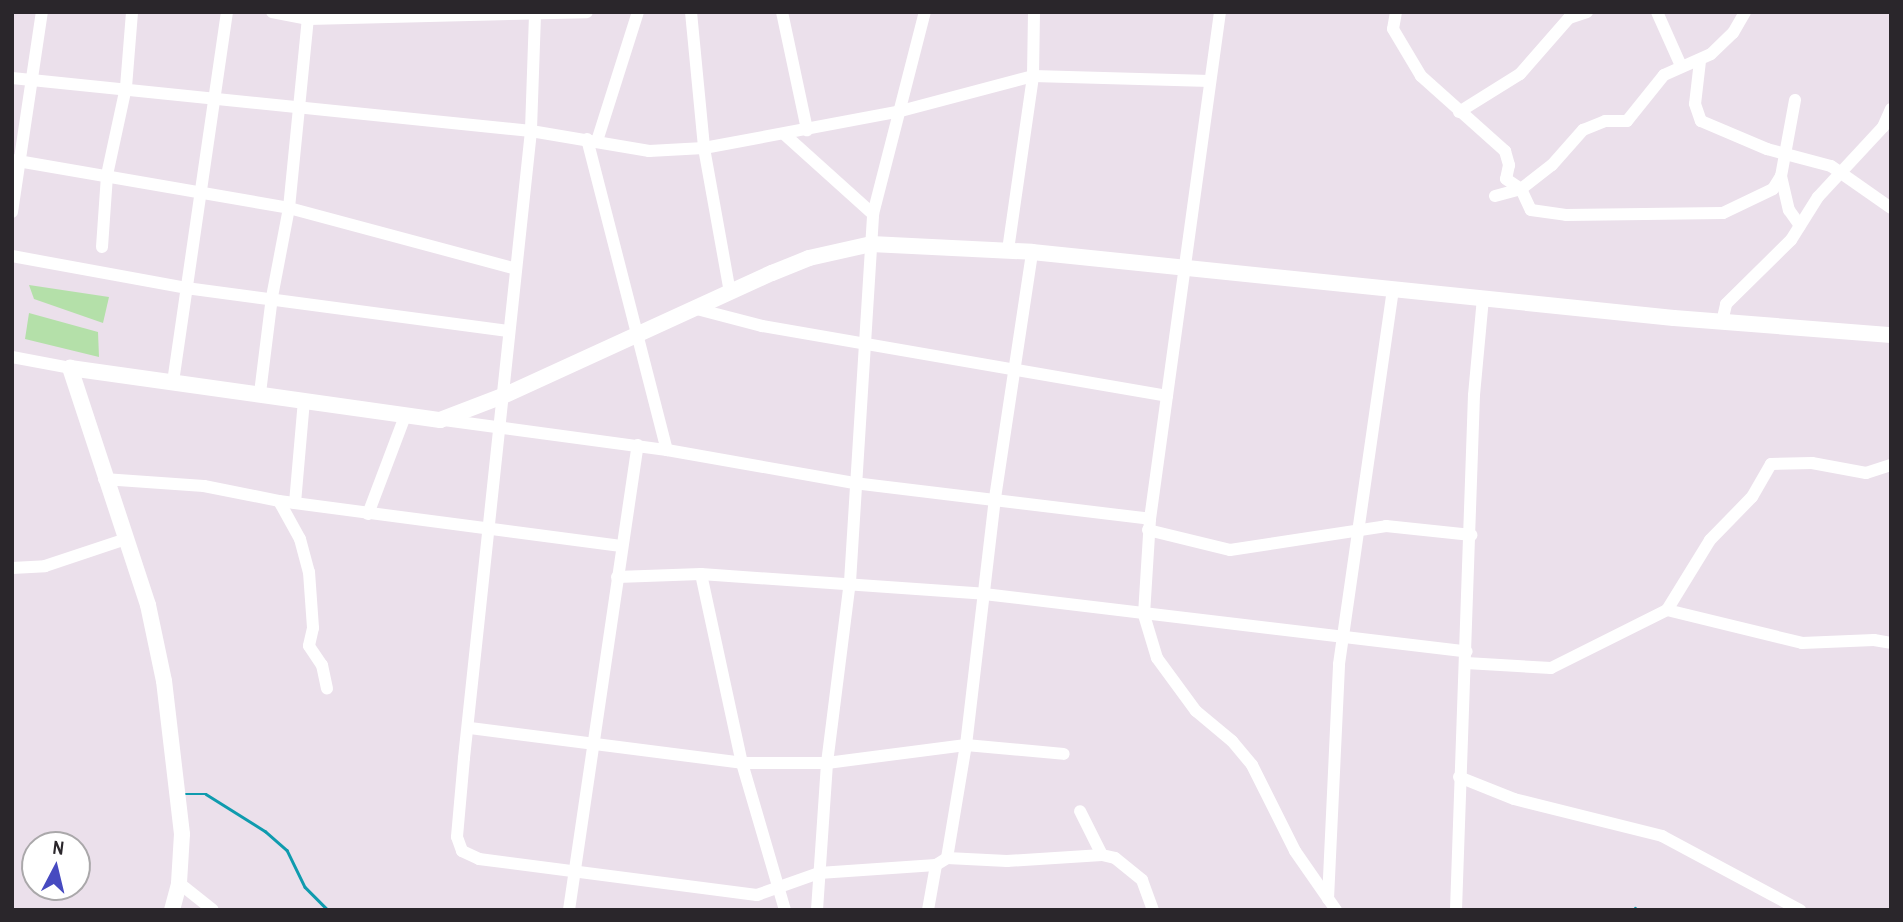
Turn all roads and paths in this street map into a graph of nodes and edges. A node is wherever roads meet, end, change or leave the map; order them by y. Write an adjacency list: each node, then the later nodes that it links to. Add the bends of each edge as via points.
1 (41, 12): 22 (street)
2 (132, 12): 24 (street)
3 (227, 12): 25 (street)
4 (272, 12): 17 (street)
5 (587, 12): 16 (street)
6 (638, 12): 35 (street)
7 (691, 12): 36 (street)
8 (782, 12): 32 (street)
9 (925, 12): 30 (street)
10 (1034, 12): 20 (street)
11 (1220, 12): 23 (street)
12 (1396, 12): 29 (street, via 1393,29 1404,52 1421,76)
13 (1587, 12): 29 (street, via 1569,18 1520,74)
14 (1657, 12): 19 (street)
15 (1745, 12): 18 (street, via 1733,33)
16 (540, 14): 17 (street); 33 (street)
17 (308, 19): 27 (street)
18 (1700, 61): 19 (street); 37 (street, via 1695,104 1701,121 1767,149)
19 (1681, 66): 42 (street, via 1648,91 1627,121 1605,121 1583,130 1552,165)
20 (1033, 76): 23 (street); 30 (street); 52 (street)
21 (12, 78): 22 (street)
22 (34, 80): 24 (street); 38 (street)
23 (1210, 81): 56 (street)
24 (126, 87): 25 (street); 40 (street)
25 (213, 97): 27 (street); 43 (street)
26 (1795, 100): 37 (street)
27 (296, 108): 33 (street); 45 (street)
28 (1891, 109): 31 (street)
29 (1460, 112): 42 (street, via 1504,151 1509,164 1506,179)
30 (897, 113): 32 (street); 48 (street)
31 (1887, 129): 39 (street)
32 (807, 130): 34 (street)
33 (531, 131): 35 (street); 55 (street)
34 (785, 134): 36 (street); 48 (street)
35 (592, 140): 36 (street, via 649,151); 65 (street)
36 (704, 148): 59 (street)
37 (1787, 152): 39 (street); 41 (street)
38 (16, 161): 40 (street); 47 (street)
39 (1843, 172): 46 (street, via 1857,188); 49 (street, via 1818,197)
40 (107, 175): 43 (street); 51 (street)
41 (1781, 176): 42 (street, via 1773,189 1723,213 1688,215 1545,214 1531,211); 49 (street, via 1789,210)
42 (1521, 189): 44 (street)
43 (204, 191): 45 (street); 57 (street)
44 (1495, 196)
45 (289, 208): 55 (street); 60 (street)
46 (1891, 208)
47 (12, 212)
48 (873, 214): 50 (street)
49 (1800, 226): 63 (street, via 1726,304)
50 (871, 244): 52 (main road); 59 (main road, via 809,258); 67 (street)
51 (102, 247)
52 (1009, 250): 53 (main road)
53 (1032, 252): 56 (main road); 70 (street)
54 (12, 256): 57 (street)
55 (516, 269): 64 (street)
56 (1187, 269): 58 (main road); 74 (street)
57 (186, 288): 60 (street); 71 (street)
58 (1393, 288): 61 (main road); 90 (street)
59 (730, 292): 62 (main road)
60 (272, 297): 64 (street); 72 (street)
61 (1483, 298): 63 (main road); 91 (street, via 1474,395)
62 (691, 308): 65 (main road); 67 (street)
63 (1722, 322): 66 (main road)
64 (508, 331): 73 (street)
65 (636, 333): 73 (main road); 80 (street)
66 (1891, 335)
67 (867, 344): 70 (street); 83 (street)
68 (12, 357): 69 (street)
69 (70, 368): 71 (main road); 82 (main road)
70 (1013, 370): 74 (street); 84 (street)
71 (173, 382): 72 (main road)
72 (260, 393): 75 (main road)
73 (503, 396): 77 (main road); 78 (street)
74 (1167, 396): 88 (street)
75 (304, 400): 76 (main road); 86 (street)
76 (405, 416): 77 (main road); 87 (street)
77 (440, 420): 78 (street)
78 (497, 424): 79 (street); 89 (street)
79 (638, 445): 80 (street); 93 (street)
80 (667, 450): 83 (street)
81 (1891, 465): 99 (street, via 1866,473 1812,463 1771,464 1752,497 1710,540)
82 (104, 479): 85 (street, via 204,486); 92 (main road)
83 (854, 483): 84 (street); 97 (street)
84 (995, 498): 88 (street); 98 (street)
85 (279, 501): 86 (street); 104 (street, via 300,539 306,561 313,628 309,646 322,665)
86 (295, 503): 87 (street)
87 (368, 514): 89 (street)
88 (1149, 525): 90 (street, via 1230,550); 100 (street)
89 (488, 528): 93 (street); 105 (street)
90 (1359, 530): 91 (street, via 1414,527); 101 (street)
91 (1472, 535): 103 (street)
92 (126, 539): 94 (street, via 45,566); 117 (main road, via 148,605 164,681 182,834)
93 (621, 546): 96 (street)
94 (12, 568)
95 (701, 574): 96 (street); 97 (street); 109 (street)
96 (617, 577): 106 (street)
97 (850, 582): 98 (street); 110 (street)
98 (984, 594): 100 (street); 107 (street)
99 (1667, 610): 102 (street, via 1802,643); 103 (street, via 1551,668)
100 (1144, 615): 101 (street); 119 (street, via 1157,658 1196,711 1233,741 1252,765 1295,851)
101 (1346, 634): 103 (street); 119 (street, via 1339,664)
102 (1891, 643)
103 (1467, 657): 111 (street)
104 (327, 688)
105 (470, 728): 106 (street); 115 (street, via 457,836 461,852 479,859)
106 (591, 745): 109 (street); 115 (street)
107 (966, 745): 108 (street); 110 (street); 114 (street)
108 (1064, 754)
109 (742, 763): 110 (street); 118 (street)
110 (827, 763): 116 (street)
111 (1459, 778): 129 (street); 130 (street, via 1514,799 1662,836)
112 (1080, 811): 113 (street)
113 (1101, 855): 114 (street); 127 (street, via 1115,858 1142,880)
114 (942, 861): 116 (street); 126 (street)
115 (574, 871): 118 (street, via 757,895); 120 (street)
116 (819, 873): 118 (street); 125 (street)
117 (179, 883): 121 (main road); 122 (street)
118 (777, 890): 124 (street)
119 (1328, 903): 128 (street)
120 (570, 905): 123 (street)
121 (172, 910)
122 (213, 910)
123 (581, 910)
124 (785, 910)
125 (817, 910)
126 (928, 910)
127 (1153, 910)
128 (1336, 910)
129 (1456, 910)
130 (1800, 910)

